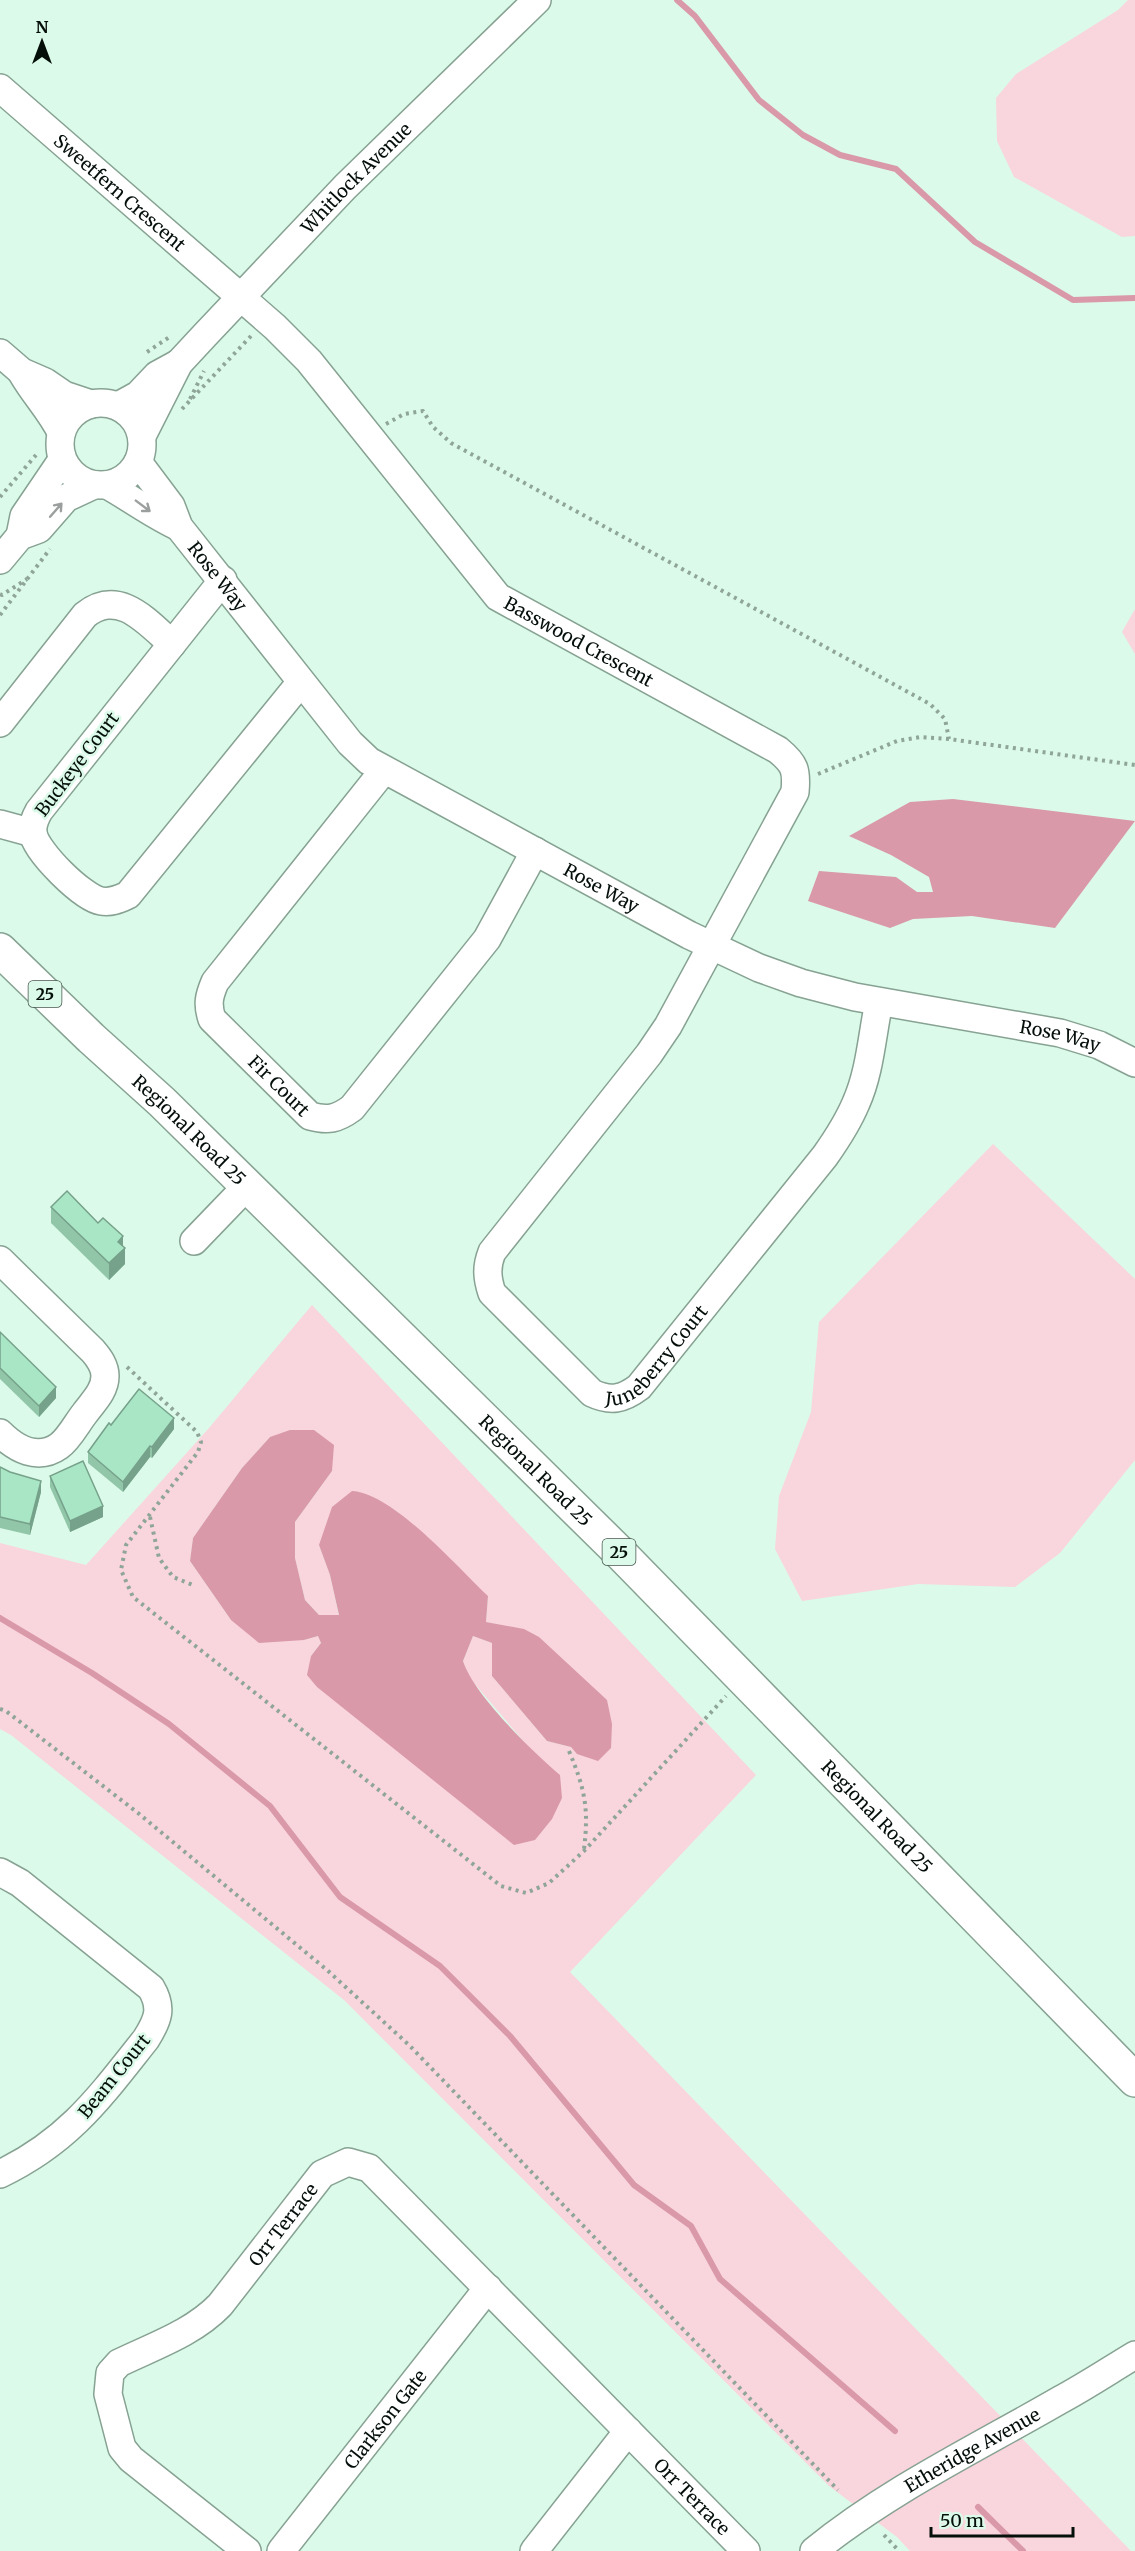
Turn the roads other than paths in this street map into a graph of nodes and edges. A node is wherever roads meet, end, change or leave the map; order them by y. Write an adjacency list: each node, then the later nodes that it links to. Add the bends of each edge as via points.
1 (537, 0): 3 (street, Whitlock Avenue, via 345,187)
2 (0, 88): 3 (street, Sweetfern Crescent)
3 (240, 298): 5 (street, Whitlock Avenue); 23 (street, Basswood Crescent, via 309,361 498,597 790,760 795,792)
4 (0, 353): 6 (street)
5 (179, 363): 8 (street, Whitlock Avenue); 10 (street, Whitlock Avenue)
6 (22, 372): 7 (street, via 64,395); 9 (street, via 33,394 51,412)
7 (91, 404): 8 (street); 9 (street, via 68,419)
8 (117, 406): 10 (street, via 137,424)
9 (55, 447): 11 (street, via 75,476); 13 (street, via 24,516)
10 (140, 449): 11 (street, via 131,473 120,481); 12 (street, Rose Way)
11 (100, 485): 12 (street, Rose Way, one-way to 12); 13 (street, one-way to 11, via 39,529 66,498)
12 (179, 527): 15 (street, Rose Way)
13 (20, 536): 14 (street)
14 (0, 560)
15 (223, 580): 16 (street, Buckeye Court); 17 (street, Rose Way)
16 (172, 644): 18 (street, via 132,611 105,604 94,608); 21 (street, Buckeye Court, via 39,811)
17 (301, 682): 19 (street, Rose Way, via 350,743); 21 (street, Buckeye Court, via 128,895 114,901 88,896 42,852)
18 (0, 723)
19 (384, 770): 22 (street, Rose Way); 22 (street, Fir Court, via 215,982 209,995 212,1019 310,1116 325,1120 352,1108 487,939)
20 (0, 824): 21 (street)
21 (33, 832)
22 (535, 851): 23 (street, Rose Way)
23 (710, 946): 25 (street, Rose Way, via 801,983); 25 (street, Juneberry Court, via 649,1054 488,1262 492,1293 592,1393 602,1398 627,1397 639,1387 825,1156 857,1102)
24 (0, 950): 27 (main road, Regional Road 25 / 25)
25 (879, 1002): 26 (street, Rose Way, via 1060,1033 1100,1045)
26 (1135, 1063)
27 (247, 1186): 28 (street); 32 (main road, Regional Road 25 / 25, via 611,1545)
28 (195, 1241)
29 (0, 1260): 30 (street, via 93,1351 101,1360 105,1377 102,1390 60,1446 45,1453 28,1452)
30 (0, 1434)
31 (0, 1872): 33 (street, Beam Court, via 21,1883 151,1988 159,2011 146,2038 76,2124 30,2158)
32 (1135, 2080)
33 (0, 2174)
34 (488, 2288): 36 (street, Orr Terrace); 37 (street, Orr Terrace, via 369,2168 348,2162 322,2174 207,2318 119,2363 110,2373 107,2385 122,2448); 38 (street, Clarkson Gate)
35 (1135, 2355): 41 (street, Etheridge Avenue, via 869,2510)
36 (628, 2431): 39 (street); 40 (street, Orr Terrace)
37 (247, 2551)
38 (281, 2551)
39 (534, 2551)
40 (746, 2551)
41 (814, 2551)

